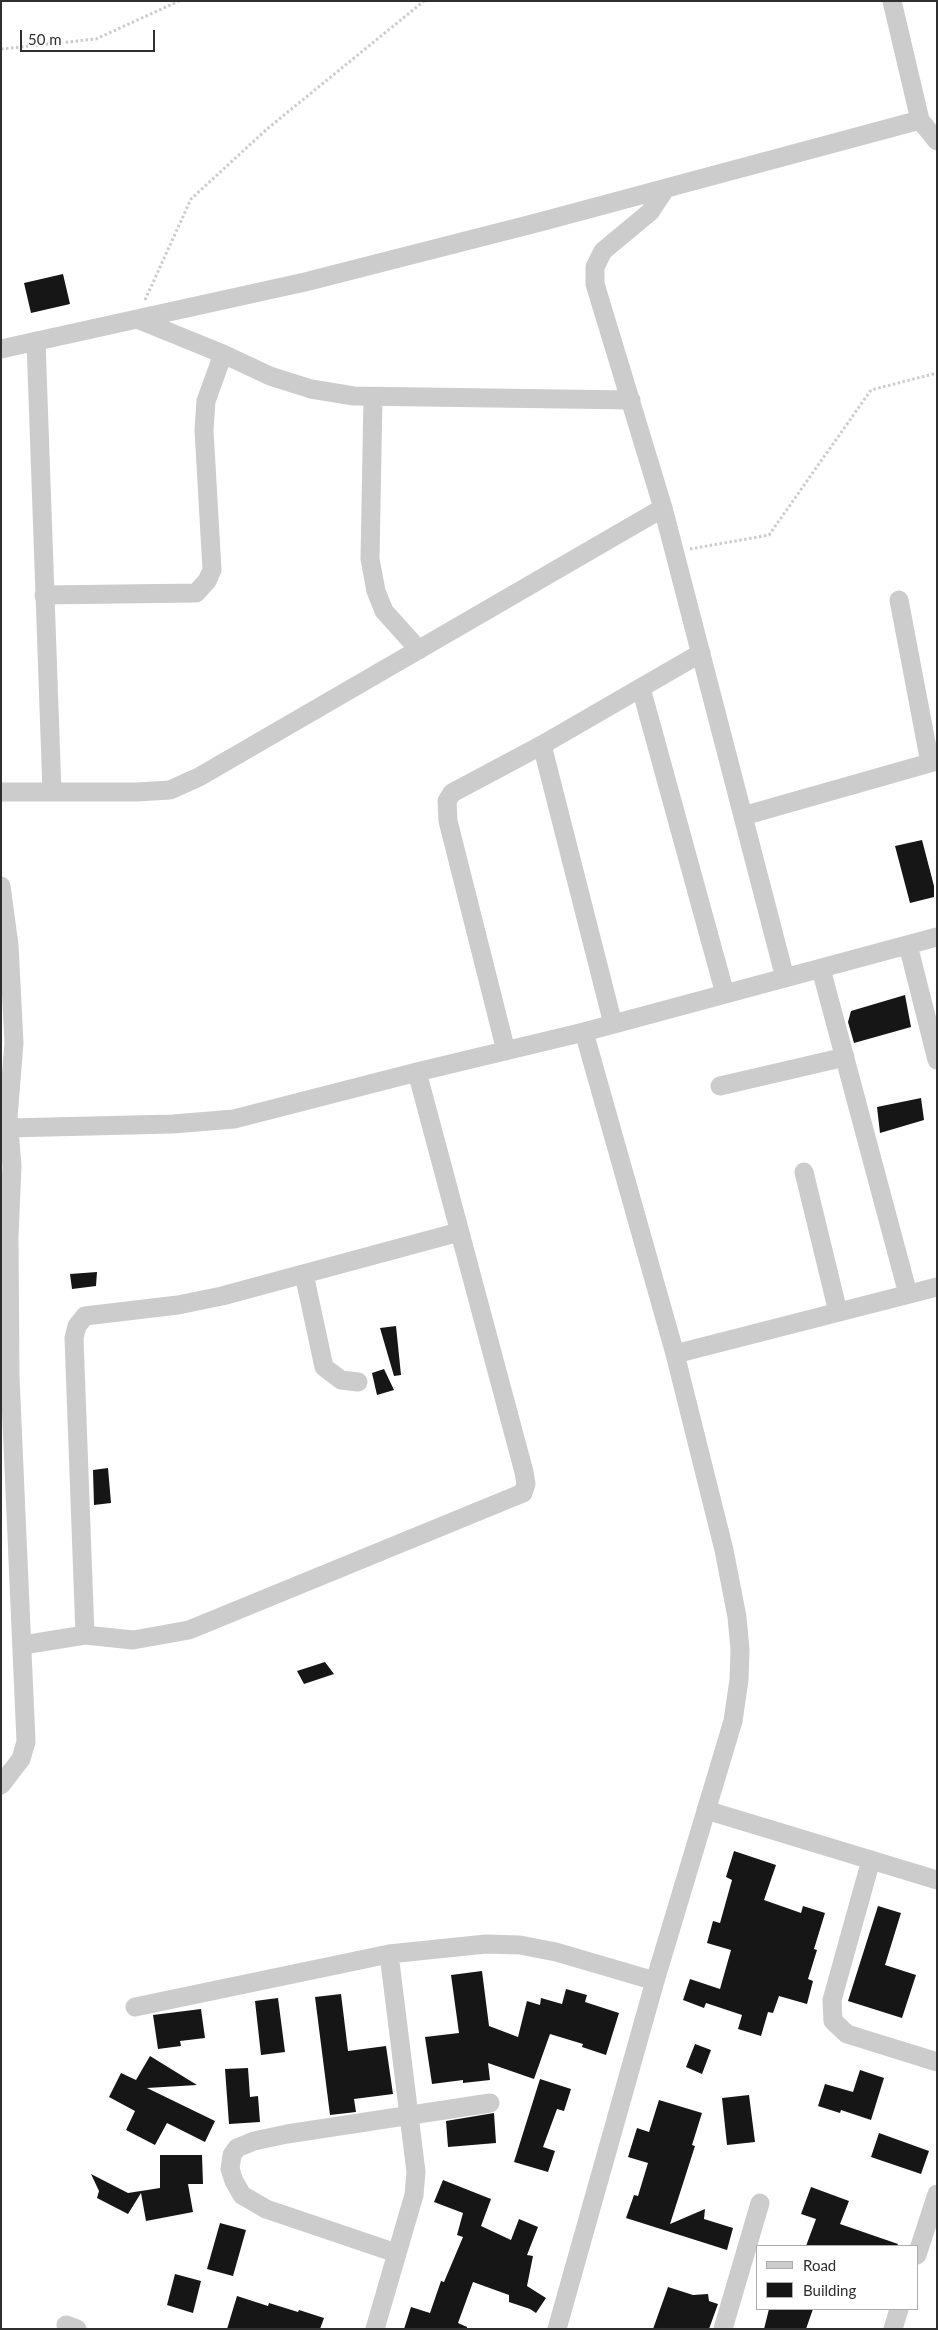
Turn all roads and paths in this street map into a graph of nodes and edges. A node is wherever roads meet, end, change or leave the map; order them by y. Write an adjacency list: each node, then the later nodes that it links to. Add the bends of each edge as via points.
1 (179, 1): 4 (path, via 96,40)
2 (424, 1): 8 (path, via 267,129 191,199)
3 (892, 1): 5 (street)
4 (1, 49)
5 (920, 120): 6 (street); 7 (street)
6 (937, 141)
7 (666, 188): 8 (street, via 306,282); 14 (street, via 650,212 603,251 595,267 595,284 602,313)
8 (137, 319): 9 (street); 11 (street)
9 (36, 341): 10 (street); 17 (street)
10 (1, 349)
11 (223, 354): 13 (street, via 270,376 311,389); 17 (street, via 206,401 204,430 212,570 208,582 196,593)
12 (937, 373): 16 (path, via 871,390 769,535)
13 (372, 397): 14 (street); 19 (street, via 370,560 384,611)
14 (631, 400): 15 (street)
15 (663, 508): 16 (street); 19 (street)
16 (675, 552): 20 (street)
17 (44, 595): 25 (street)
18 (899, 600): 23 (street)
19 (419, 650): 25 (street, via 199,777 170,790)
20 (701, 653): 21 (street); 26 (street)
21 (640, 688): 22 (street); 32 (street)
22 (542, 744): 33 (street); 35 (street, via 452,792 448,801 448,820)
23 (933, 762): 26 (street)
24 (1, 792): 25 (street)
25 (52, 792)
26 (743, 816): 31 (street)
27 (2, 894): 40 (street, via 9,945 14,1043)
28 (937, 937): 29 (street)
29 (908, 945): 30 (street); 37 (street)
30 (821, 968): 31 (street); 36 (street)
31 (785, 978): 32 (street)
32 (725, 994): 33 (street)
33 (613, 1024): 34 (street)
34 (584, 1032): 35 (street); 49 (street)
35 (506, 1051): 38 (street)
36 (845, 1057): 39 (street); 47 (street)
37 (937, 1060)
38 (417, 1072): 41 (street, via 234,1119 173,1124); 43 (street)
39 (720, 1086)
40 (5, 1104): 41 (street)
41 (8, 1128): 44 (street, via 12,1166)
42 (804, 1172): 48 (street)
43 (459, 1232): 45 (street); 52 (street, via 524,1472 526,1484 523,1493 189,1630 134,1640)
44 (5, 1238): 50 (street)
45 (304, 1274): 51 (street, via 324,1367 341,1380); 52 (street, via 178,1305 85,1316 77,1326 74,1338)
46 (937, 1286): 47 (street)
47 (908, 1294): 48 (street)
48 (838, 1312): 49 (street)
49 (675, 1354): 55 (street, via 724,1550 740,1650 733,1721)
50 (6, 1380): 53 (street)
51 (358, 1382)
52 (85, 1635): 53 (street)
53 (22, 1646): 54 (street, via 26,1742 20,1759)
54 (1, 1785)
55 (706, 1810): 56 (street); 59 (street)
56 (871, 1860): 57 (street); 61 (street, via 832,2000 833,2022 847,2034)
57 (937, 1880)
58 (389, 1954): 59 (street, via 486,1944 520,1945 556,1952); 60 (street); 63 (street)
59 (655, 1981): 70 (street)
60 (135, 2007)
61 (937, 2062)
62 (490, 2103): 63 (street)
63 (411, 2115): 67 (street, via 416,2172 414,2195); 67 (street, via 254,2141 237,2148 232,2155 230,2169 242,2194 266,2209)
64 (937, 2194): 66 (street)
65 (760, 2203): 71 (street)
66 (918, 2252)
67 (396, 2253): 69 (street)
68 (899, 2310): 72 (street)
69 (375, 2329)
70 (557, 2329)
71 (723, 2329)
72 (893, 2329)

